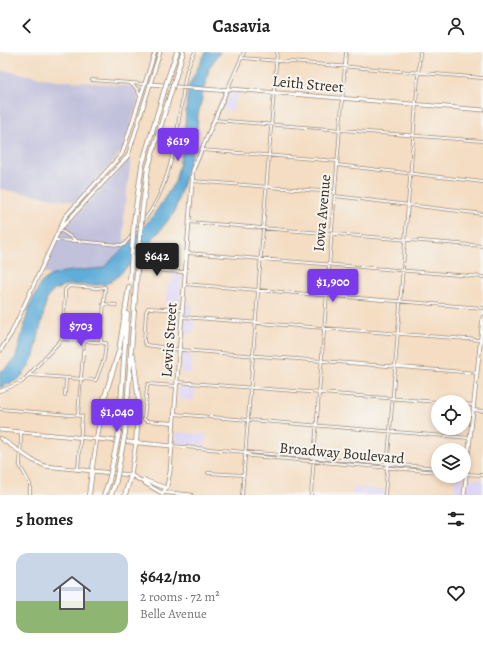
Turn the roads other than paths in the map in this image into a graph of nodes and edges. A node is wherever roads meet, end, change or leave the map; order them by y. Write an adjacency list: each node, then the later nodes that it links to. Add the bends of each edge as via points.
1 (155, 52): 17 (street)
2 (160, 52): 18 (street)
3 (176, 52): 58 (highway, bridge, via 142,165 134,221)
4 (183, 52): 71 (highway, bridge, via 148,168)
5 (195, 52): 48 (street, via 185,72 171,164 163,190 147,216 124,245)
6 (244, 52): 10 (street, Lewis Street)
7 (277, 52): 11 (street)
8 (346, 52): 12 (street, Iowa Avenue)
9 (420, 52): 13 (street)
10 (242, 58): 11 (street); 19 (street, Lewis Street)
11 (276, 61): 12 (street); 20 (street)
12 (345, 67): 13 (street); 22 (street, Iowa Avenue)
13 (418, 72): 14 (street); 23 (street)
14 (483, 78)
15 (92, 80): 16 (street, Leith Street)
16 (130, 83): 17 (street, Leith Street); 21 (street)
17 (144, 84): 18 (street, Leith Street); 21 (street)
18 (151, 84): 19 (street, Leith Street, bridge); 44 (street, via 128,156)
19 (228, 90): 20 (street, Leith Street); 25 (street, Lewis Street)
20 (274, 93): 22 (street, Leith Street); 26 (street)
21 (141, 96): 44 (street, via 122,154 65,217)
22 (343, 98): 23 (street, Leith Street); 27 (street, Iowa Avenue)
23 (416, 104): 24 (street, Leith Street); 28 (street)
24 (483, 110)
25 (214, 120): 26 (street); 30 (street, Lewis Street)
26 (271, 124): 27 (street); 31 (street)
27 (340, 129): 28 (street); 32 (street, Iowa Avenue)
28 (413, 136): 29 (street); 34 (street)
29 (483, 141)
30 (201, 150): 31 (street); 35 (street, Lewis Street)
31 (269, 155): 32 (street); 37 (street)
32 (337, 161): 33 (street, Iowa Avenue)
33 (337, 165): 34 (street); 38 (street, Iowa Avenue)
34 (410, 173): 36 (street); 40 (street)
35 (192, 181): 37 (street); 42 (street, Lewis Street)
36 (483, 182)
37 (266, 187): 38 (street); 43 (street)
38 (335, 192): 39 (street, Iowa Avenue)
39 (335, 196): 40 (street); 45 (street, Iowa Avenue)
40 (408, 205): 41 (street); 46 (street)
41 (483, 214)
42 (189, 222): 43 (street); 50 (street, Lewis Street)
43 (263, 227): 45 (street); 52 (street)
44 (60, 230): 47 (street); 48 (street)
45 (332, 232): 46 (street); 53 (street, Iowa Avenue)
46 (406, 239): 49 (street); 54 (street)
47 (55, 240): 48 (street); 77 (street, via 11,334)
48 (77, 241)
49 (483, 246)
50 (187, 253): 52 (street); 55 (street, Lewis Street)
51 (145, 258): 55 (street, via 148,266 153,269)
52 (261, 258): 53 (street); 59 (street)
53 (329, 264): 54 (street); 60 (street, Iowa Avenue)
54 (403, 270): 56 (street); 61 (street)
55 (185, 272): 57 (street, Lewis Street)
56 (483, 277)
57 (184, 284): 59 (street); 65 (street, Lewis Street)
58 (129, 287): 108 (highway, via 119,351 102,402); 136 (highway, bridge, via 119,432)
59 (258, 289): 60 (street); 68 (street)
60 (327, 296): 61 (street); 69 (street, Iowa Avenue)
61 (400, 301): 64 (street); 70 (street)
62 (103, 304): 63 (street); 72 (street, via 105,287 67,288); 75 (street)
63 (116, 305)
64 (483, 308)
65 (182, 310): 66 (street, Lewis Street); 76 (street, via 148,308 146,312 146,345)
66 (182, 317): 68 (street); 76 (street, Lewis Street)
67 (483, 317): 73 (street)
68 (256, 322): 69 (street); 78 (street)
69 (325, 328): 70 (street); 79 (street, Iowa Avenue)
70 (398, 334): 73 (street); 80 (street)
71 (133, 336): 110 (highway, via 138,402); 137 (highway, bridge, via 125,433)
72 (62, 339): 74 (street); 82 (street)
73 (480, 340): 81 (street)
74 (84, 341): 75 (street); 84 (street)
75 (101, 342): 84 (street, via 106,343 106,348 96,380)
76 (179, 349): 78 (street); 85 (street, Lewis Street)
77 (0, 351)
78 (253, 354): 79 (street); 87 (street)
79 (322, 360): 80 (street); 89 (street, Iowa Avenue)
80 (395, 366): 81 (street); 91 (street)
81 (477, 373): 94 (street)
82 (29, 375): 83 (street); 88 (street, via 22,382)
83 (66, 378): 84 (street); 90 (street)
84 (81, 379): 99 (street)
85 (177, 382): 86 (street, Lewis Street); 87 (street)
86 (176, 386): 98 (street, Lewis Street); 101 (street, via 148,384 144,419)
87 (250, 387): 89 (street); 100 (street)
88 (0, 391)
89 (320, 392): 91 (street); 102 (street, Iowa Avenue)
90 (65, 395)
91 (393, 398): 92 (street); 104 (street)
92 (431, 401)
93 (471, 405): 94 (street)
94 (474, 405): 96 (street)
95 (0, 409): 99 (street)
96 (473, 410): 97 (street); 109 (street)
97 (483, 411)
98 (174, 414): 100 (street); 101 (street, Lewis Street)
99 (78, 415): 106 (street, via 82,416)
100 (248, 419): 102 (street); 114 (street)
101 (174, 423): 112 (street, Lewis Street)
102 (317, 425): 104 (street); 116 (street, Iowa Avenue)
103 (0, 430): 105 (street, Broadway Boulevard)
104 (390, 431): 109 (street); 119 (street)
105 (21, 432): 106 (street, Broadway Boulevard); 113 (street)
106 (80, 437): 108 (street, Broadway Boulevard); 122 (street)
107 (0, 438): 113 (street)
108 (97, 438): 110 (street, Broadway Boulevard); 123 (street)
109 (470, 438): 111 (street)
110 (136, 442): 112 (street, Broadway Boulevard); 127 (street)
111 (469, 443)
112 (172, 446): 114 (street, Broadway Boulevard); 132 (street, Lewis Street)
113 (20, 452): 122 (street, via 45,466); 134 (street, via 20,466 30,484)
114 (246, 453): 115 (street, Broadway Boulevard); 117 (street, Broadway Boulevard, via 251,456); 129 (street)
115 (279, 455): 116 (street, Broadway Boulevard); 117 (street)
116 (314, 457): 118 (street, Iowa Avenue); 119 (street, Broadway Boulevard)
117 (279, 459): 118 (street, Broadway Boulevard)
118 (314, 462): 121 (street, Broadway Boulevard); 141 (street, Iowa Avenue)
119 (388, 463): 120 (street, Broadway Boulevard); 121 (street)
120 (431, 467)
121 (388, 468): 124 (street, Broadway Boulevard); 142 (street)
122 (78, 470): 123 (street)
123 (92, 471): 127 (street); 135 (highway)
124 (431, 471)
125 (208, 473): 129 (street)
126 (471, 473): 128 (street)
127 (131, 475): 130 (street); 138 (highway)
128 (483, 475)
129 (244, 476): 140 (street)
130 (138, 478): 132 (street); 133 (street)
131 (465, 483): 143 (street)
132 (166, 488): 133 (street, Lewis Street)
133 (164, 494): 139 (street)
134 (30, 495)
135 (89, 495)
136 (104, 495)
137 (112, 495)
138 (125, 495)
139 (191, 495)
140 (242, 495)
141 (311, 495)
142 (385, 495)
143 (464, 495)

